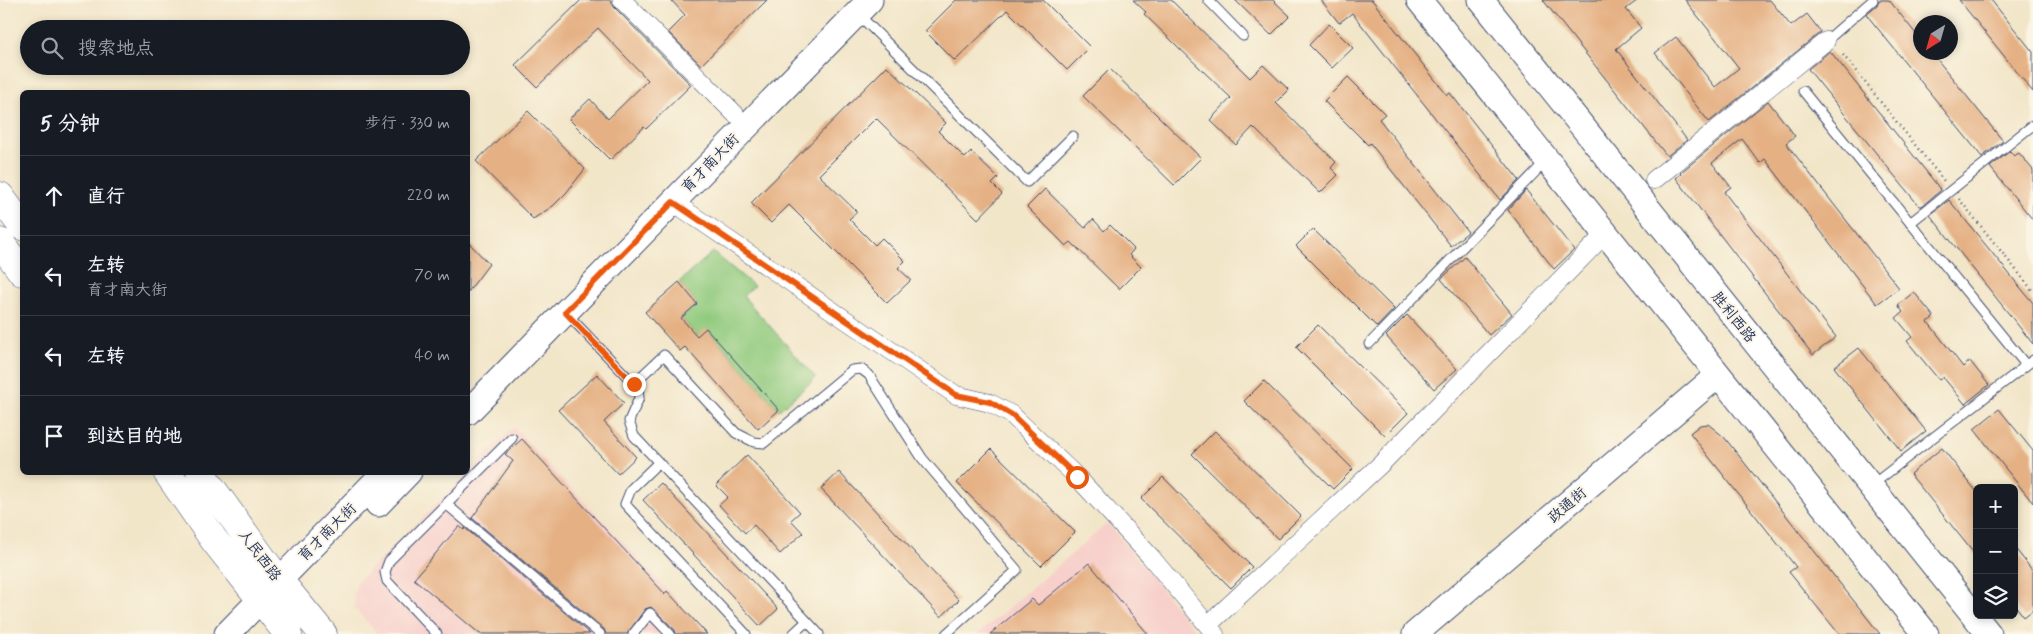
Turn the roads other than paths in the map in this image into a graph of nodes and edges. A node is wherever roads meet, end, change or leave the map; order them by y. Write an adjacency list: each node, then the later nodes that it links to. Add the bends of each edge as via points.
1 (622, 0): 10 (street)
2 (1208, 0): 7 (lane)
3 (1419, 0): 13 (main road)
4 (1481, 0): 35 (main road, 胜利西路)
5 (1873, 0): 8 (lane)
6 (858, 4): 10 (main road, 育才南大街); 12 (lane, via 1027,182); 16 (main road, 育才南大街)
7 (1244, 36)
8 (1826, 42): 14 (street)
9 (1803, 91): 18 (lane)
10 (735, 114): 27 (main road, 育才南大街)
11 (2033, 125): 18 (lane)
12 (1073, 136)
13 (1546, 161): 19 (main road); 23 (lane)
14 (1654, 180)
15 (0, 196): 17 (main road)
16 (673, 202): 22 (main road, 育才南大街); 40 (street, via 956,395 990,402 1012,415 1090,491 1150,556)
17 (20, 223)
18 (1910, 223): 24 (lane)
19 (1605, 234): 25 (main road); 40 (street, via 1382,463)
20 (0, 242): 21 (main road)
21 (20, 269)
22 (565, 312): 26 (lane); 28 (main road, 育才南大街)
23 (1368, 344)
24 (2029, 362): 35 (lane)
25 (1718, 375): 53 (main road, 政通街); 54 (main road)
26 (634, 384): 30 (lane, via 639,398 629,422 634,436); 52 (lane, via 664,355 736,433 764,443 852,370 861,369 869,375 922,458 1017,570)
27 (470, 387)
28 (470, 410)
29 (512, 438): 36 (lane)
30 (658, 462): 39 (lane); 49 (lane, via 631,490 625,504)
31 (168, 475): 38 (main road, 人民西路)
32 (202, 475): 37 (main road, 人民西路)
33 (383, 475): 37 (main road, 育才南大街)
34 (406, 475): 37 (main road, 育才南大街)
35 (1870, 487): 55 (main road, 胜利西路)
36 (446, 504): 45 (lane, via 389,561 385,572 387,581); 46 (lane)
37 (284, 587): 38 (main road, 育才南大街); 44 (main road, 人民西路)
38 (265, 607): 41 (main road, 育才南大街); 42 (main road, 育才南大街); 43 (main road, 人民西路)
39 (807, 621): 50 (lane); 51 (lane)
40 (1211, 630)
41 (227, 634)
42 (250, 634)
43 (288, 634)
44 (323, 634)
45 (437, 634)
46 (600, 634)
47 (633, 634): 48 (lane, via 650,613)
48 (670, 634)
49 (746, 634)
50 (793, 634)
51 (819, 634)
52 (946, 634)
53 (1415, 634)
54 (1926, 634)
55 (1989, 634)

